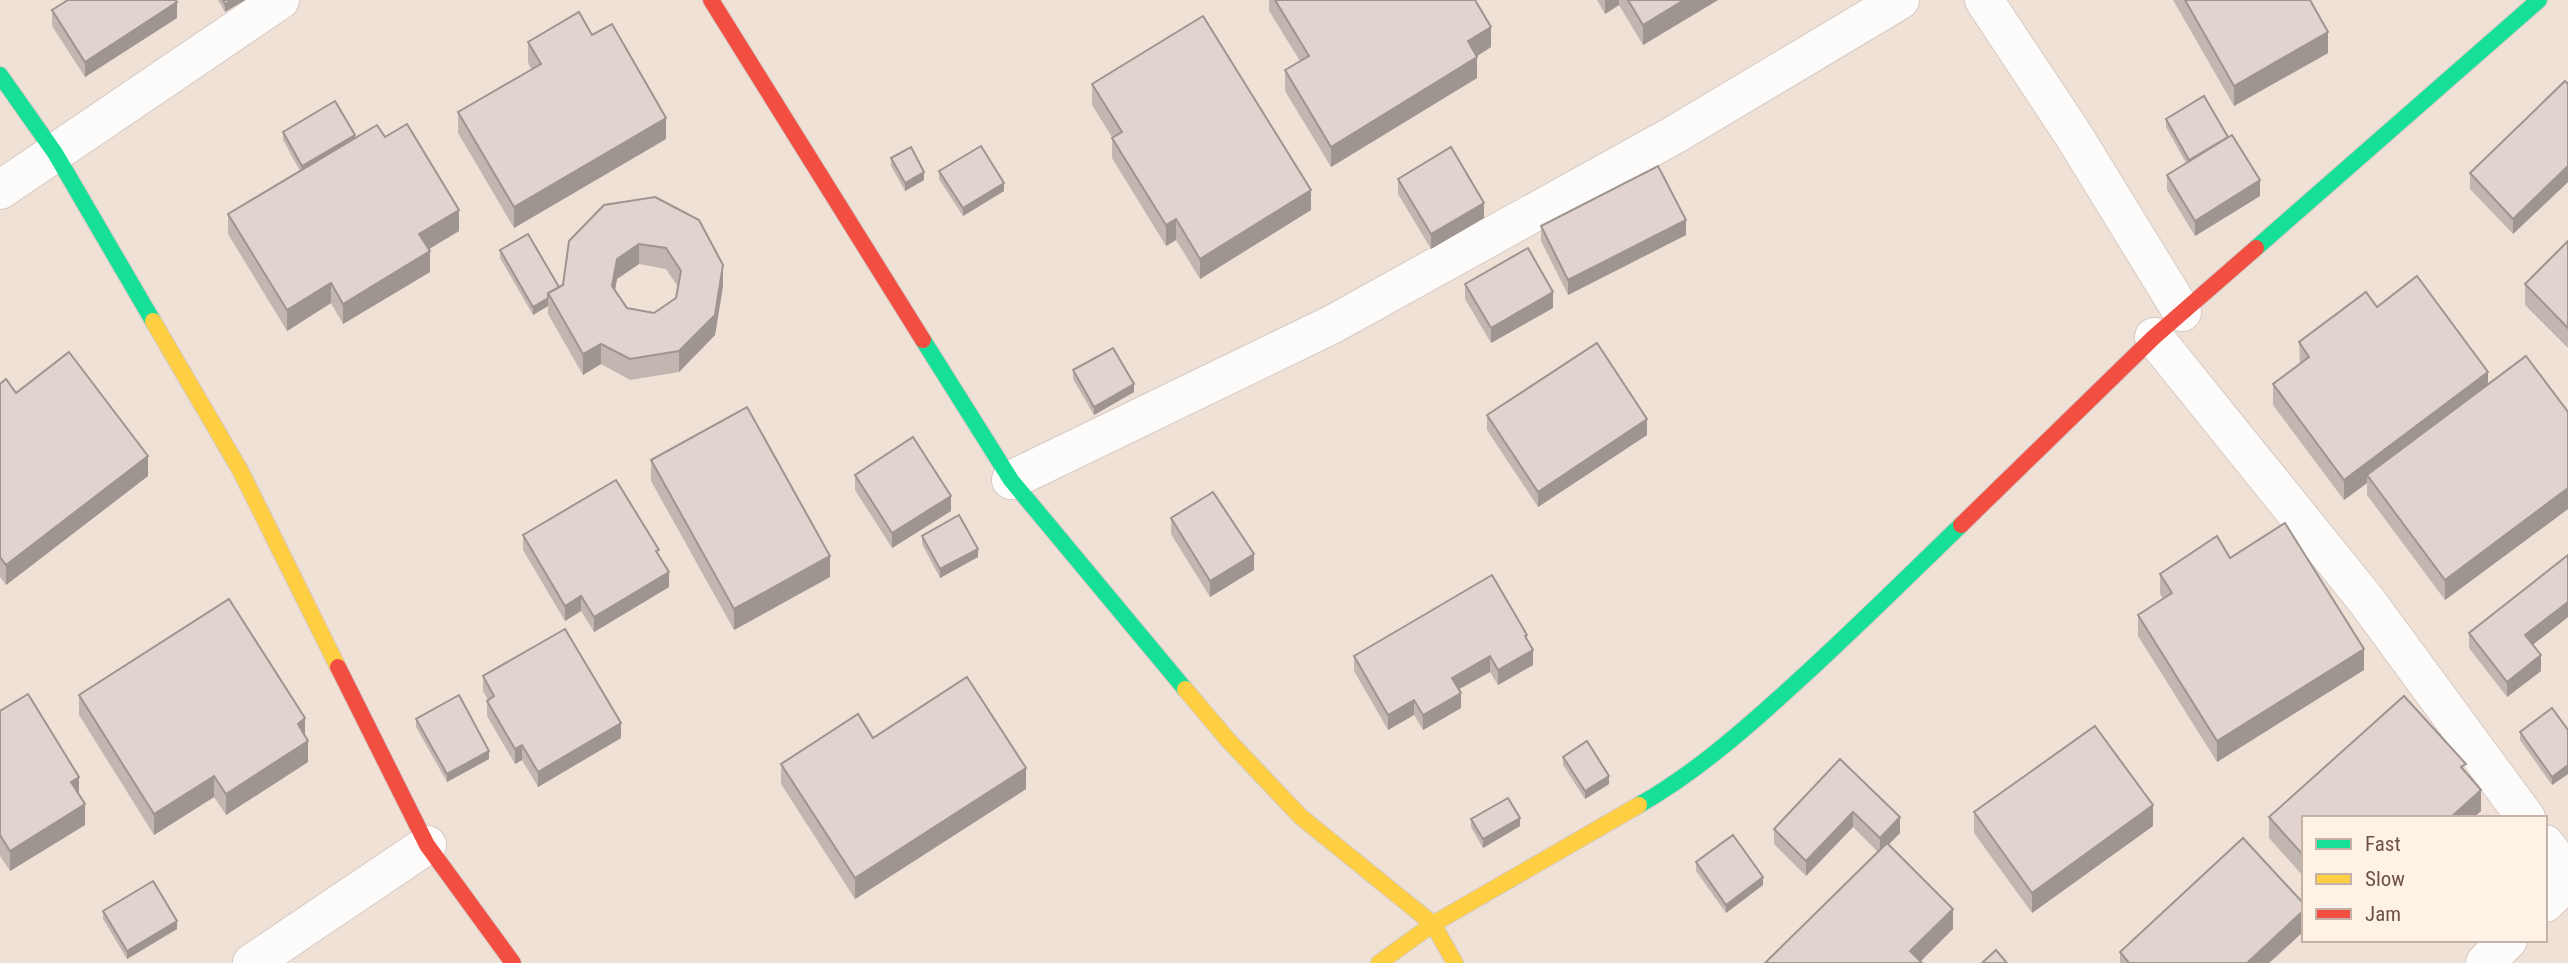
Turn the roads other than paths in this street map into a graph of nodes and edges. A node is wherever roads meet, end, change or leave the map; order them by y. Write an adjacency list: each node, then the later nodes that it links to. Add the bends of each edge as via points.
1 (280, 0): 7 (street)
2 (711, 0): 11 (street)
3 (1900, 0): 11 (street, via 1674,135 1333,324)
4 (1983, 0): 9 (street, via 2074,136)
5 (2539, 0): 9 (street)
6 (0, 75): 7 (street)
7 (55, 153): 8 (street); 13 (street, via 240,470)
8 (0, 190)
9 (2182, 312): 10 (street)
10 (2154, 337): 12 (street, via 2367,600); 18 (street, via 1824,658 1749,725 1667,789)
11 (1011, 480): 18 (street, via 1228,740 1301,817)
12 (2525, 816)
13 (426, 845): 20 (street); 21 (street)
14 (2547, 847): 15 (street)
15 (2568, 875)
16 (2568, 881): 17 (street)
17 (2547, 901)
18 (1433, 924): 22 (street); 23 (street)
19 (2506, 942): 24 (street)
20 (252, 963)
21 (513, 963)
22 (1379, 963)
23 (1455, 963)
24 (2485, 963)

